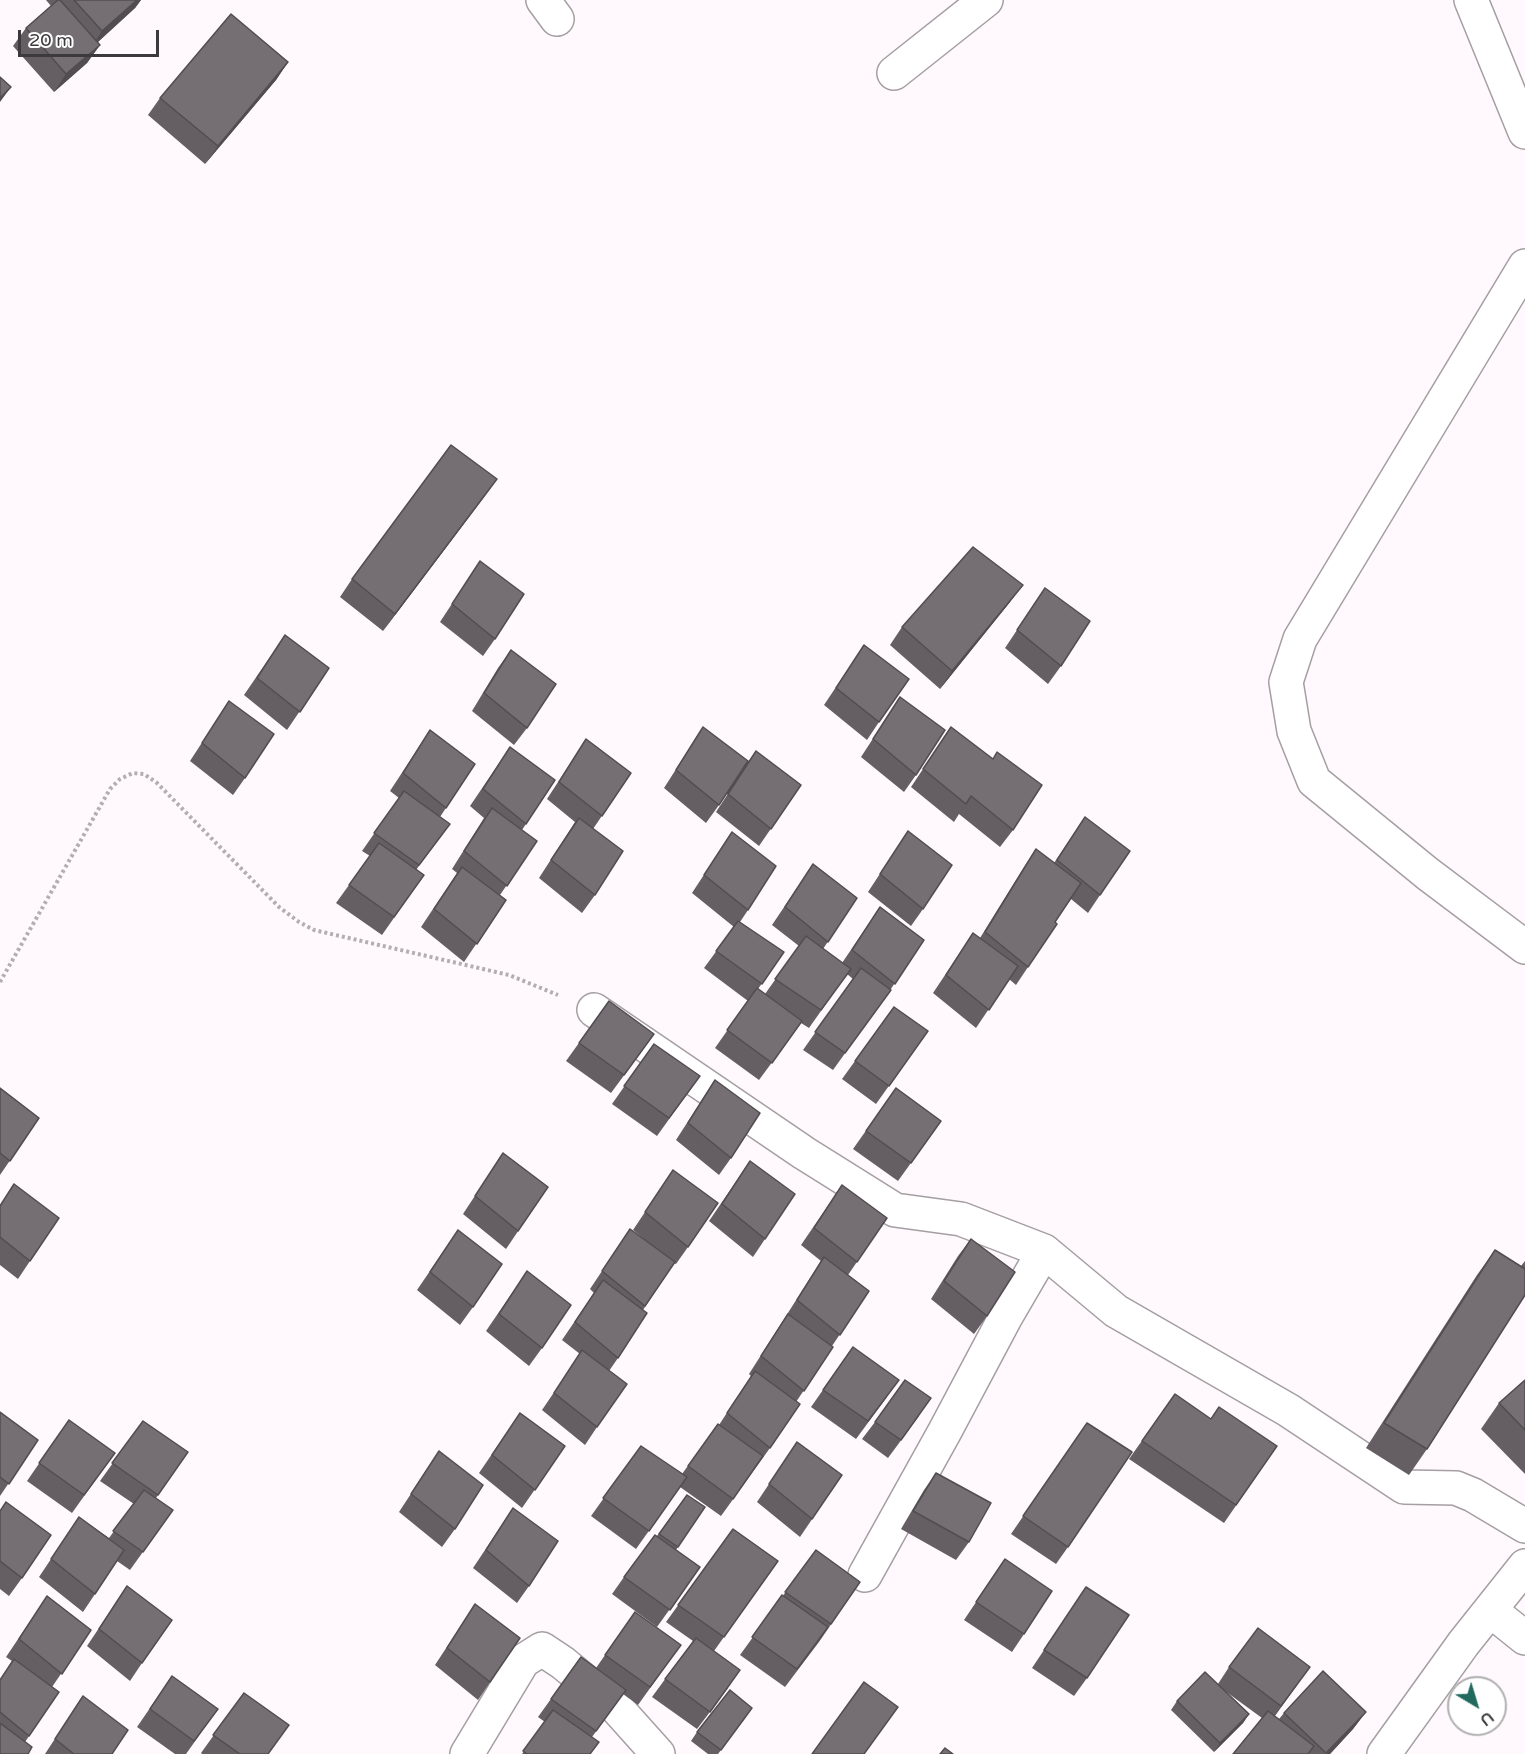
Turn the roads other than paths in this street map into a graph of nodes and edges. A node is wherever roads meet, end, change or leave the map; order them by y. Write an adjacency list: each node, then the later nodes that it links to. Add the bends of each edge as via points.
1 (986, 0): 3 (street)
2 (1471, 0): 4 (street)
3 (894, 73)
4 (1525, 132)
5 (1525, 266): 6 (street, via 1300,639 1286,682 1294,731 1314,781)
6 (1525, 947)
7 (594, 1011): 8 (street, via 804,1154 895,1210 961,1219)
8 (1044, 1251): 9 (street, via 1116,1311 1288,1410 1404,1487 1456,1488); 11 (street)
9 (1525, 1526)
10 (1525, 1566): 12 (street)
11 (865, 1575)
12 (1490, 1610): 13 (street); 16 (street)
13 (1525, 1638)
14 (467, 1754): 15 (street, via 523,1661 542,1649 615,1706)
15 (658, 1754)
16 (1384, 1754)

